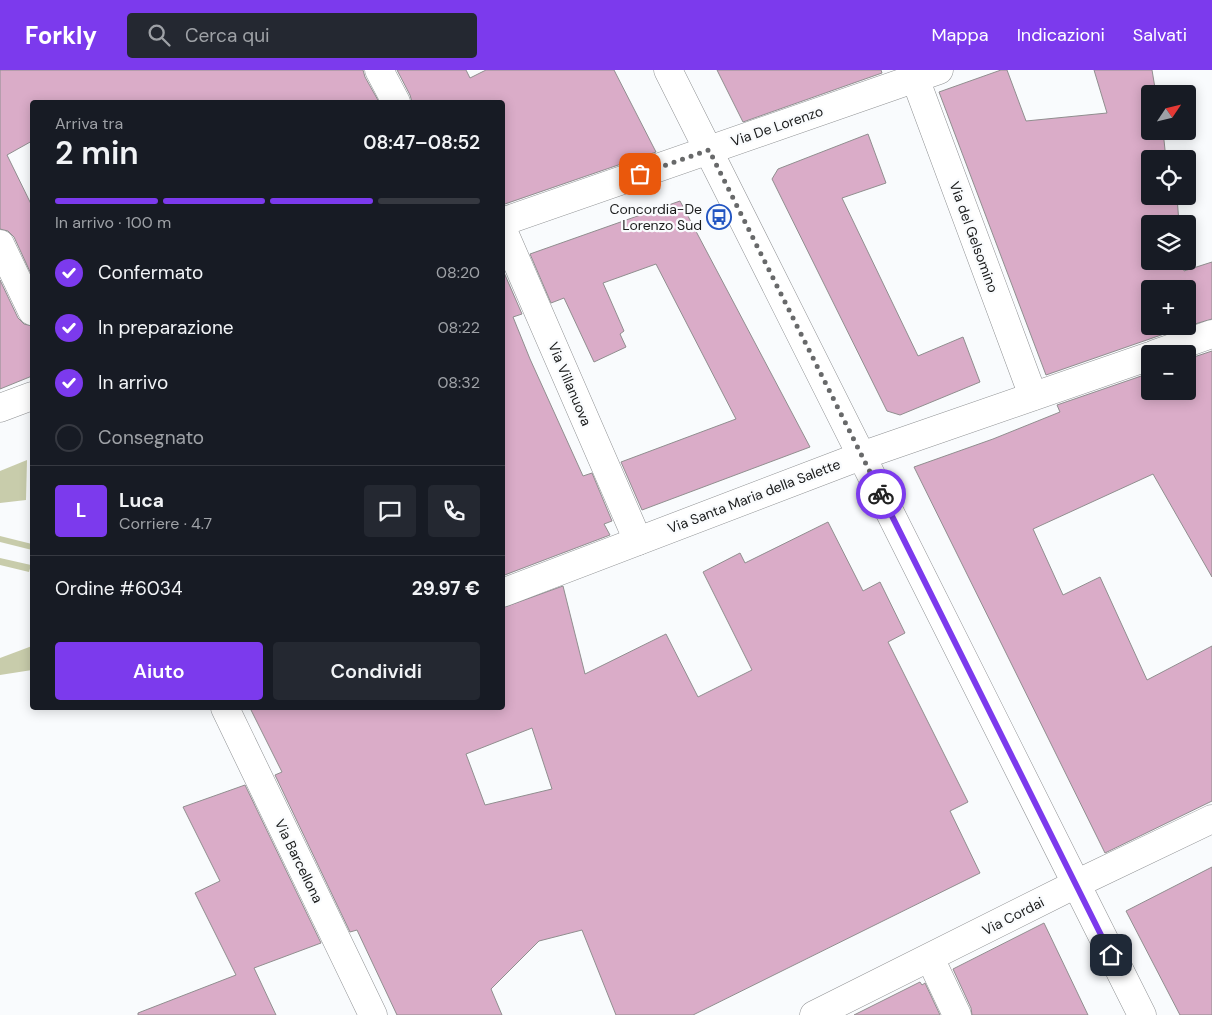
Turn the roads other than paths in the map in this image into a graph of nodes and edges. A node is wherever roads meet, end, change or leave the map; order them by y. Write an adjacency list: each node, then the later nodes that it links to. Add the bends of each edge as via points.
1 (379, 70): 5 (street)
2 (668, 70): 6 (street)
3 (927, 74): 4 (street, Via De Lorenzo); 14 (street, Via del Gelsomino)
4 (884, 79): 6 (street, Via De Lorenzo)
5 (395, 100)
6 (709, 150): 7 (street, Via De Lorenzo); 17 (street)
7 (505, 221)
8 (505, 235): 18 (street, Via Villanuova)
9 (0, 244): 10 (street)
10 (30, 307)
11 (1212, 334): 12 (street)
12 (1181, 345)
13 (1141, 359): 14 (street, Via Santa Maria della Salette)
14 (1033, 396): 17 (street, Via Santa Maria della Salette)
15 (30, 397): 16 (street)
16 (0, 408)
17 (861, 456): 18 (street, Via Santa Maria della Salette); 22 (street)
18 (638, 541): 19 (street, Via Santa Maria della Salette)
19 (505, 592)
20 (226, 710): 24 (street, Via Barcellona)
21 (1212, 819): 22 (street, Via Cordai)
22 (1076, 884): 23 (street, Via Cordai); 27 (street)
23 (930, 958): 25 (street, Via Cordai); 26 (street)
24 (373, 1015)
25 (814, 1015)
26 (957, 1015)
27 (1142, 1015)

